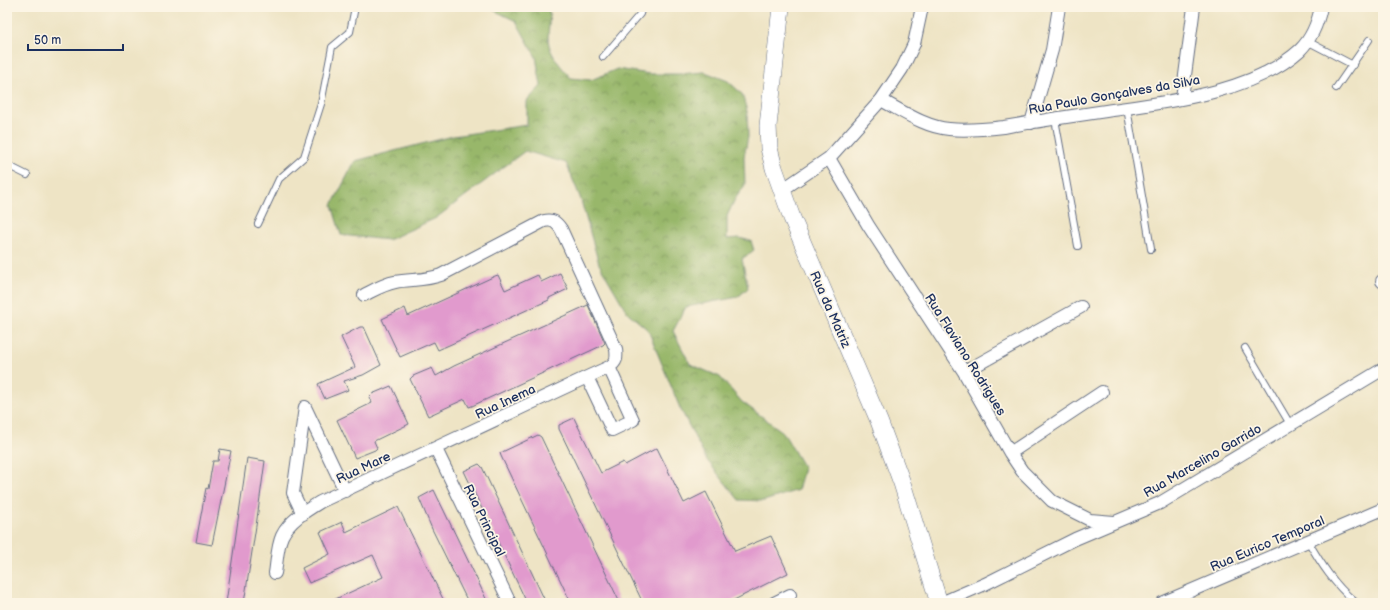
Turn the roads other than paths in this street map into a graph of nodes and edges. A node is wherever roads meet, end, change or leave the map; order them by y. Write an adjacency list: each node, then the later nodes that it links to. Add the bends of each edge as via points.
1 (355, 7): 22 (lane, via 350,32 332,47 321,104 304,157 279,179)
2 (642, 7): 10 (lane, via 640,14)
3 (781, 7): 21 (main road, Rua da Matriz, via 768,126 769,148)
4 (922, 7): 14 (street, via 914,44 902,69)
5 (1059, 7): 17 (street, via 1052,50)
6 (1194, 7): 13 (street)
7 (1321, 7): 9 (street, Rua Paulo Gonçalves da Silva)
8 (1369, 40): 11 (lane)
9 (1307, 41): 11 (lane); 13 (street, Rua Paulo Gonçalves da Silva, via 1284,62 1263,74)
10 (603, 57)
11 (1353, 65): 12 (lane)
12 (1336, 88)
13 (1182, 98): 15 (street, Rua Paulo Gonçalves da Silva)
14 (881, 100): 17 (street, Rua Paulo Gonçalves da Silva, via 929,124 948,129 976,130); 18 (street)
15 (1126, 108): 16 (street, Rua Paulo Gonçalves da Silva); 24 (lane)
16 (1055, 118): 17 (street, Rua Paulo Gonçalves da Silva); 23 (lane)
17 (1032, 122)
18 (829, 158): 21 (street); 30 (street, Rua Flaviano Rodrigues, via 872,232)
19 (7, 165): 20 (lane)
20 (27, 175)
21 (782, 190): 46 (main road, Rua da Matriz, via 882,428)
22 (258, 224)
23 (1078, 246)
24 (1151, 249)
25 (364, 296): 28 (street, via 396,281 430,279 441,275 550,220 556,222 561,229 616,349 617,358)
26 (1081, 307): 30 (street)
27 (1245, 348): 33 (lane)
28 (609, 367): 31 (street, Rua Inema); 31 (street, via 634,420 612,430)
29 (1383, 369): 33 (street, Rua Marcelino Garrido)
30 (964, 372): 35 (street, Rua Flaviano Rodrigues)
31 (586, 377): 34 (street, Rua Inema)
32 (1102, 392): 35 (street)
33 (1290, 424): 39 (street, Rua Marcelino Garrido, via 1160,503)
34 (436, 449): 36 (street, Rua Mare); 44 (street, Rua Principal)
35 (1010, 453): 39 (street, Rua Flaviano Rodrigues, via 1022,471 1052,501 1090,520)
36 (345, 491): 38 (street, Rua Mare, via 320,502); 38 (street, via 306,407 293,493)
37 (1383, 509): 40 (street, Rua Eurico Temporal)
38 (303, 514): 41 (street, Rua Mare, via 282,536)
39 (1115, 522): 46 (street, Rua Marcelino Garrido)
40 (1308, 541): 43 (lane, via 1336,585); 47 (street, Rua Eurico Temporal)
41 (275, 573)
42 (790, 595): 45 (street)
43 (1354, 601)
44 (510, 603)
45 (774, 603)
46 (940, 603)
47 (1162, 603)

